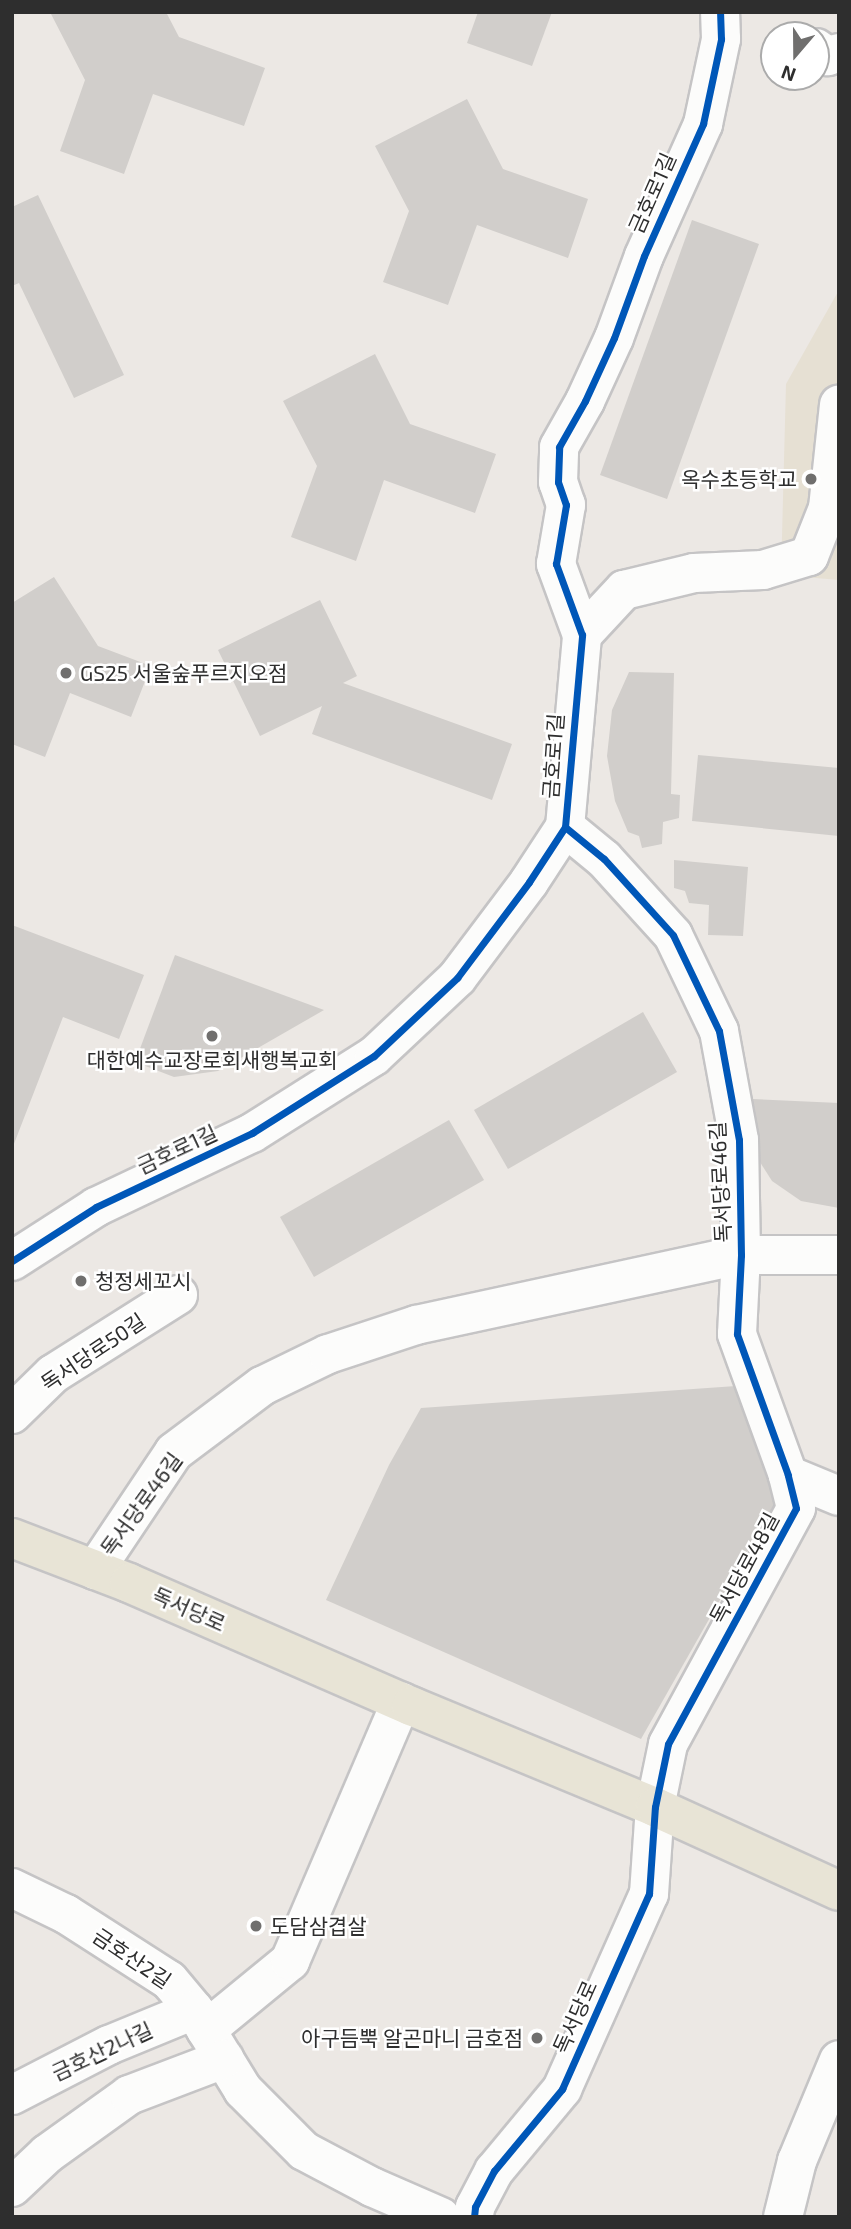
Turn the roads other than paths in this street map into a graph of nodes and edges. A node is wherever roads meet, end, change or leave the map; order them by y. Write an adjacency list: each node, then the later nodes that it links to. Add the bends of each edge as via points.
1 (720, 12): 3 (street, 금호로1길, via 721,39 703,124 644,256 614,338 559,447 558,482 566,505 556,564)
2 (839, 405): 3 (street, via 828,508 809,556 763,570 694,573 624,590)
3 (582, 635): 4 (street, 금호로1길)
4 (565, 827): 5 (street, 독서당로46길, via 604,859 673,935 719,1031 739,1140); 7 (street, 금호로1길, via 457,978 373,1056 252,1133 96,1207)
5 (741, 1255): 6 (street, 독서당로46길); 10 (street, 독서당로48길, via 737,1334); 13 (street, 독서당로46길, via 416,1325 328,1354 262,1386 174,1452)
6 (839, 1255)
7 (12, 1261)
8 (178, 1295): 9 (street, 독서당로50길, via 53,1374)
9 (12, 1413)
10 (788, 1475): 11 (street); 15 (street, 독서당로48길, via 796,1508 668,1744)
11 (839, 1496)
12 (12, 1538): 13 (main road, 독서당로)
13 (95, 1570): 14 (main road, 독서당로)
14 (401, 1702): 15 (main road, 독서당로); 18 (street, via 290,1961)
15 (655, 1807): 17 (main road, 독서당로); 23 (street, 독서당로, via 649,1894 562,2089 494,2171 474,2207)
16 (12, 1888): 18 (street, 금호산2길, via 65,1914 169,1980)
17 (839, 1891)
18 (208, 2033): 20 (street, 금호산2나길, via 108,2045); 21 (street, via 47,2154); 22 (street, 금호산2길, via 243,2090 303,2151)
19 (839, 2060): 24 (street, via 797,2161)
20 (17, 2085)
21 (12, 2187)
22 (425, 2214)
23 (474, 2217)
24 (783, 2217)

